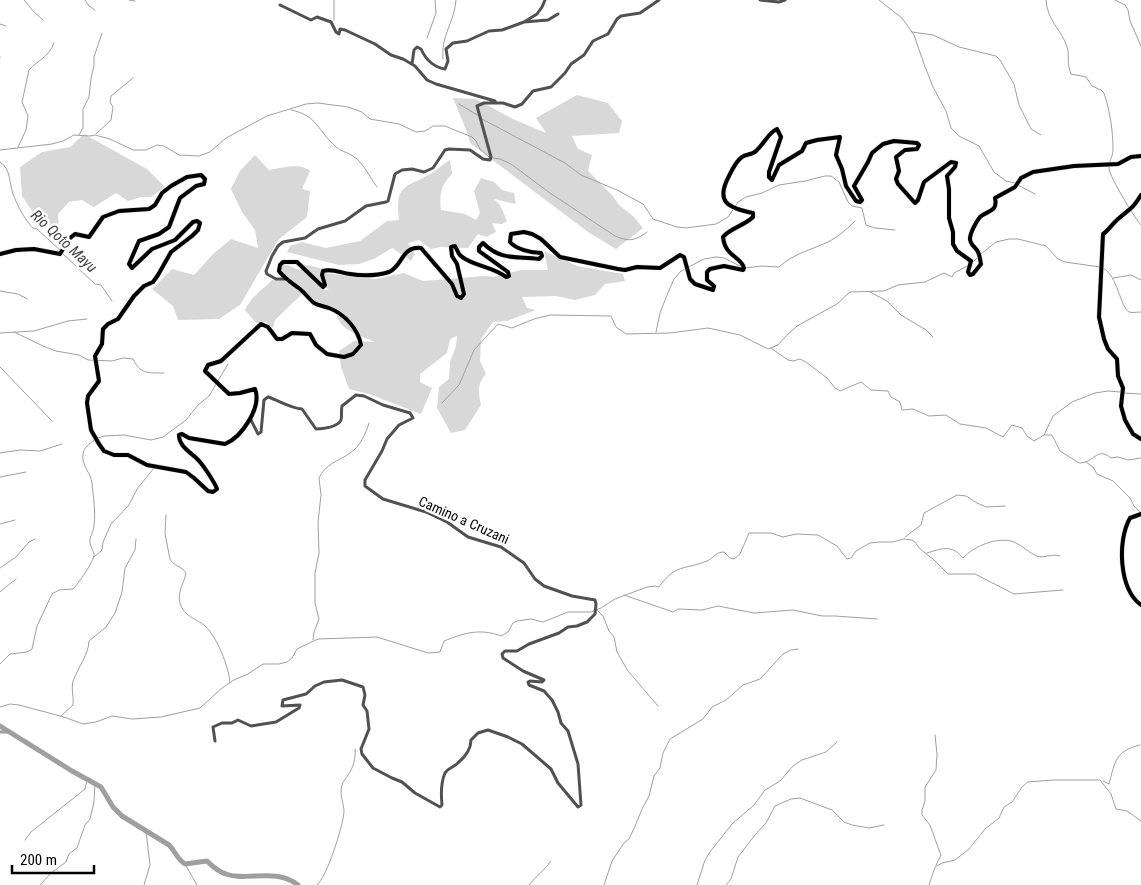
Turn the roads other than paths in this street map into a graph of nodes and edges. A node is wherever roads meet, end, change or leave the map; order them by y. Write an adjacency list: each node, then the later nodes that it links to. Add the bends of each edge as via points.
1 (544, 0): 7 (street, via 536,14)
2 (659, 0): 9 (street, via 640,13 617,19 608,34 593,41 584,55 571,64 551,87 533,91 518,106)
3 (760, 0): 4 (street)
4 (785, 0)
5 (280, 5): 8 (street, via 311,20 317,17 331,22 339,34 340,29 345,30)
6 (558, 14): 7 (street, via 548,20)
7 (524, 22): 8 (street, via 453,43 446,49 448,61 445,69 428,61 417,47)
8 (412, 65): 9 (street, via 436,84)
9 (501, 103): 13 (street, via 477,106 490,160 470,150 449,149 433,168 424,172 407,169 398,172 392,180 388,201 366,206 345,221 278,246 266,271 276,279)
10 (1141, 156): 13 (main road, via 1118,164 1033,172 1021,178 1014,187 996,198 993,211 976,222 970,237 978,251 980,264 970,275 971,261 957,251 949,218 947,176 956,163 951,162 924,182 915,203 898,184 896,157 906,150 917,149 919,145 888,141 872,152 854,186 862,200 860,202 846,186 836,155 840,137 806,143 802,151 779,165 772,180 769,172 781,137 777,129 752,154 743,156 722,189 725,202 743,212 753,213 753,218 723,237 732,256 744,268 710,268 707,280 714,286 713,290 690,279 684,257 680,255 660,268 618,269 560,256 541,239 524,232 511,234 510,242 526,251 541,253 539,259 510,258 483,243 479,247 479,251 508,272 506,277 460,256 455,246 451,247 464,294 461,298 424,250 418,248 407,252 394,270 382,274 372,276 327,269 323,271 325,285 322,287 297,262 292,261 280,265 279,271)
11 (1141, 196): 15 (main road, via 1134,207 1102,234 1099,317 1108,349 1117,360 1125,420 1133,434)
12 (0, 254): 14 (main road, via 34,250 60,254 75,234 89,237 103,217 119,211 149,209 171,186 187,177 201,175 205,179 204,184 180,198 169,227 136,245 129,264 132,268 152,249 175,240 193,222 200,223 198,230 171,252 153,282 144,286 118,320 104,329 102,344 95,356 99,381 87,403 91,430 104,451 128,455 147,465 186,472 213,492 217,489 216,484 200,462 181,445 179,436 225,444)
13 (285, 279): 14 (main road, via 313,302 345,317 355,329 361,345 353,354 344,357 327,354 316,345 310,334 292,333 277,339 265,324 257,326 221,361 208,365 205,371 229,394 255,389 256,405)
14 (251, 420): 18 (street, Camino a Cruzani, via 258,434 261,432 264,400 268,397 291,408 302,409 316,429 338,422 342,406 356,396 364,396 410,414 412,418 399,425 387,439 365,480 365,486 383,499 426,512 468,537 501,547 524,563 544,586 594,600 595,614 587,622 502,654 515,666 544,680 528,682 544,690 568,731 578,764 581,801 578,807 550,769 532,752 508,737 488,730 478,733 471,740 471,749 445,772 440,807 369,764 361,750 369,729 363,705 364,690 342,680 324,682 306,694 283,700 282,706 300,705 276,722 251,726 238,720 213,727)
15 (1141, 439)
16 (1141, 514): 17 (main road, via 1128,521 1122,558 1130,592)
17 (1141, 606)
18 (215, 741)

